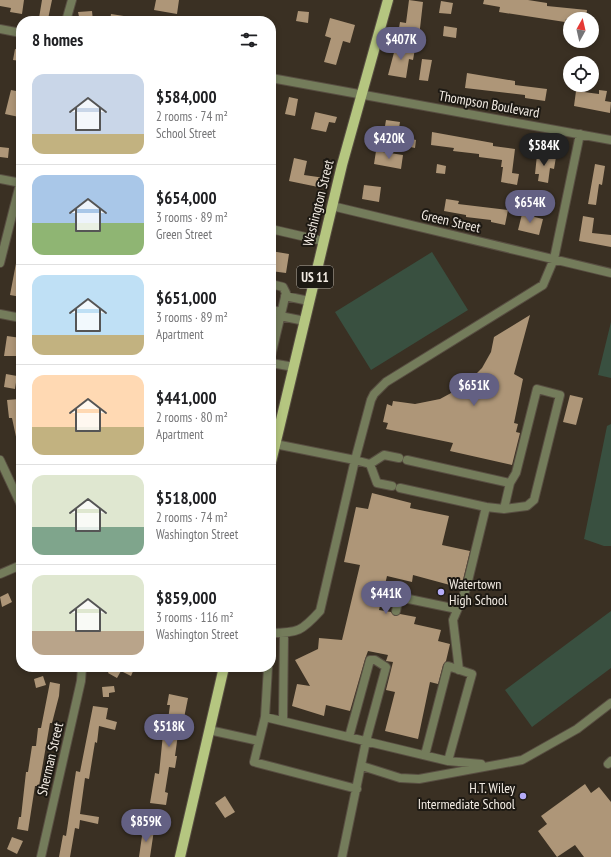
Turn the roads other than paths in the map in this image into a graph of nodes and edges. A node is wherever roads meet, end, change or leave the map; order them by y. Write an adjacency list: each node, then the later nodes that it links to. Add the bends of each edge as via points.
1 (72, 0): 3 (street)
2 (388, 0): 7 (main road, Washington Street / US 11)
3 (67, 16)
4 (0, 29): 5 (street)
5 (16, 32)
6 (276, 79): 7 (street, Thompson Boulevard)
7 (362, 94): 8 (street, Thompson Boulevard); 13 (main road, Washington Street / US 11)
8 (580, 134): 9 (street, Thompson Boulevard); 16 (street)
9 (611, 140)
10 (0, 179): 11 (street)
11 (16, 181)
12 (16, 201): 17 (street)
13 (332, 206): 15 (main road, Washington Street / US 11); 16 (street, Green Street)
14 (276, 230): 15 (street)
15 (323, 241): 21 (main road, Washington Street / US 11)
16 (554, 259): 18 (street, Green Street); 33 (street, via 543,285 386,382 374,394)
17 (0, 263)
18 (611, 273)
19 (276, 285): 20 (street, via 283,287)
20 (285, 296): 21 (street); 24 (street)
21 (309, 301): 26 (main road, Washington Street / US 11)
22 (276, 312): 24 (street)
23 (0, 314): 25 (street)
24 (281, 314): 26 (street); 27 (street)
25 (16, 317)
26 (305, 321): 29 (main road, Washington Street / US 11)
27 (276, 335)
28 (276, 364): 29 (street)
29 (294, 367): 30 (main road, Washington Street / US 11)
30 (276, 427)
31 (276, 444): 33 (street)
32 (0, 460): 36 (street)
33 (355, 460): 34 (street); 43 (street, via 320,611 307,625 292,633)
34 (370, 464): 35 (street, via 384,455); 37 (street, via 377,483)
35 (510, 483): 38 (street); 38 (street, via 516,473 537,389 560,395 534,500 527,506)
36 (16, 494)
37 (486, 507): 38 (street); 41 (street, via 466,589)
38 (504, 509)
39 (16, 567): 40 (street)
40 (0, 574)
41 (457, 609): 42 (street, via 399,597); 45 (street, via 453,620)
42 (396, 611)
43 (284, 633): 44 (street); 51 (street)
44 (276, 634)
45 (459, 670): 56 (street, via 448,666); 57 (street, via 472,674)
46 (82, 672): 61 (street, Sherman Street)
47 (223, 672): 52 (main road)
48 (268, 672): 50 (street)
49 (611, 703): 58 (street, via 577,728 522,760)
50 (265, 717): 51 (street); 54 (street)
51 (282, 721): 53 (street)
52 (209, 730): 54 (street); 62 (main road)
53 (349, 737): 55 (street); 55 (street, via 370,660 375,660 386,667)
54 (259, 741): 60 (street, via 254,762)
55 (366, 741): 56 (street); 59 (street)
56 (425, 755): 57 (street)
57 (448, 761): 58 (street)
58 (492, 764): 59 (street, via 418,779 400,778)
59 (362, 766): 60 (street)
60 (357, 789): 63 (street)
61 (41, 857)
62 (180, 857)
63 (342, 857)

